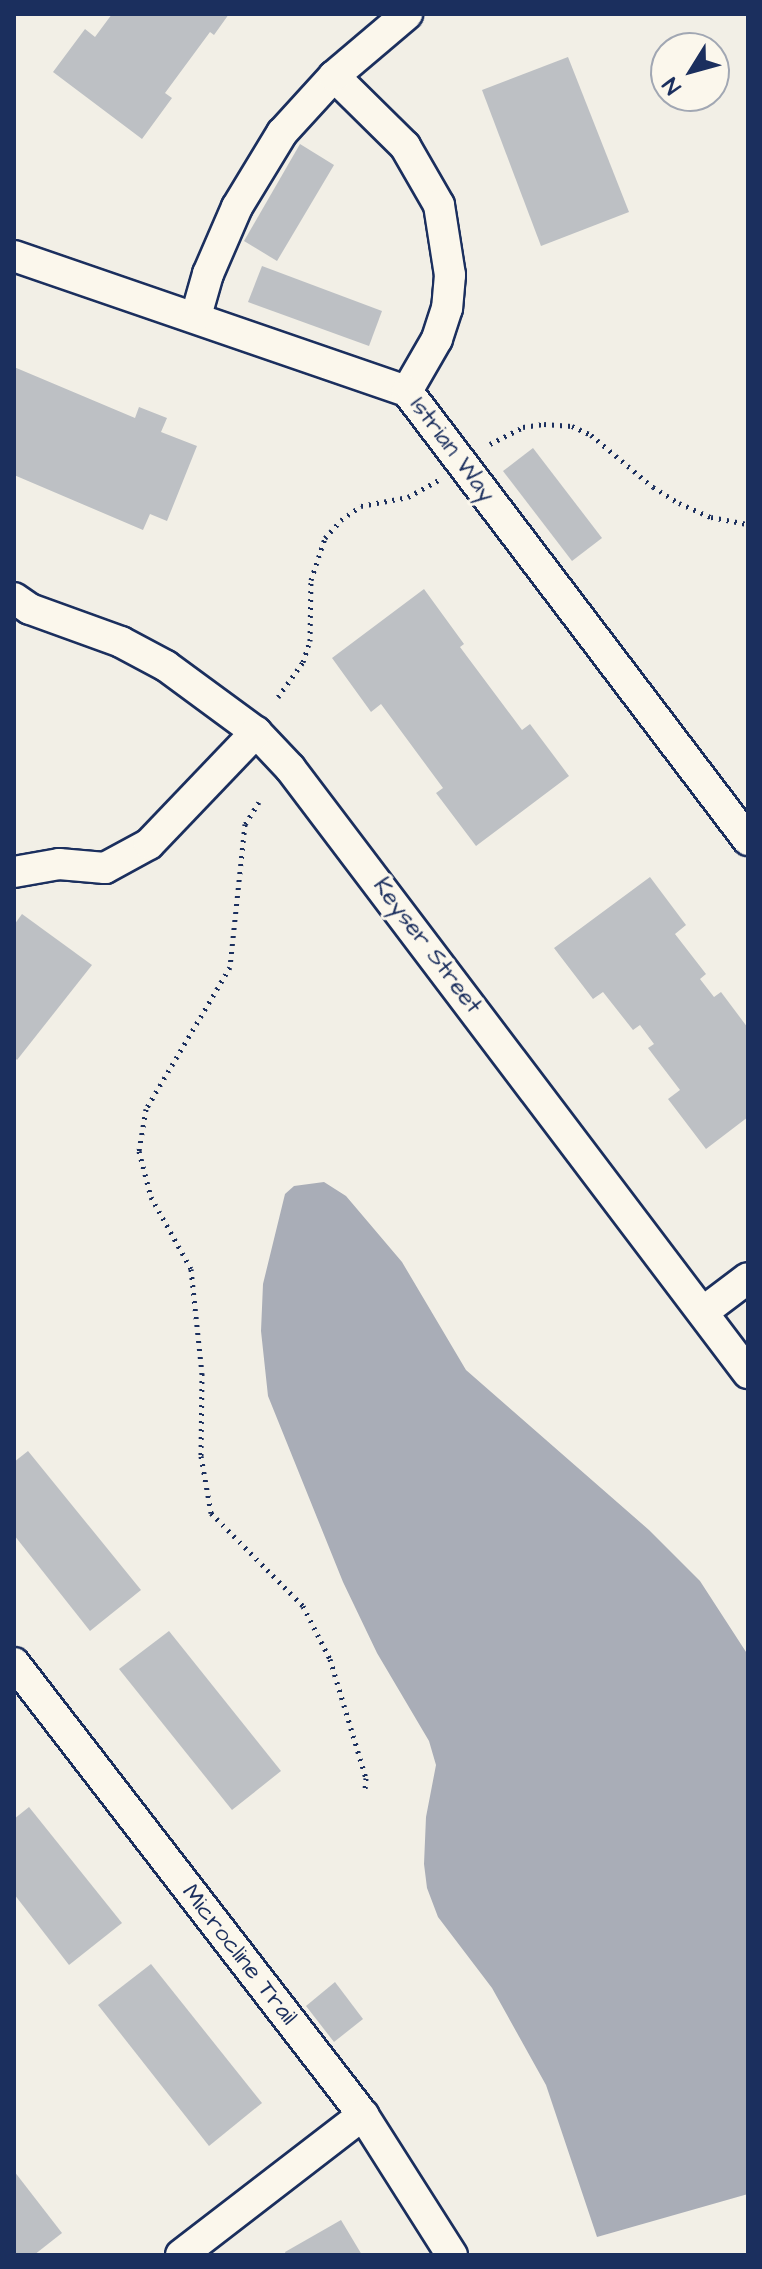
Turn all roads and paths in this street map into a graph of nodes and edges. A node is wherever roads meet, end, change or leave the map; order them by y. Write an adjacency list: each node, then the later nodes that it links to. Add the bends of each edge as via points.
1 (407, 14): 2 (street)
2 (334, 76): 4 (street, via 282,133 237,207); 5 (street, via 405,146 442,217 450,275 447,308 437,339)
3 (14, 256): 4 (street, Istrian Way)
4 (196, 316): 5 (street, Istrian Way)
5 (407, 391): 13 (street, Istrian Way)
6 (490, 444): 8 (path, via 523,427 572,426 679,503 711,517)
7 (423, 492): 10 (path, via 361,506 325,538 311,580 307,652)
8 (748, 524)
9 (19, 606): 11 (street, Keyser Street, via 98,632 166,666)
10 (278, 697)
11 (256, 732): 14 (street, via 149,844 105,868 59,864); 16 (street, Keyser Street, via 326,812)
12 (259, 802): 19 (path, via 245,824 230,967 146,1109 139,1151 151,1197 191,1269 202,1373 201,1456 211,1513 303,1606 330,1659 366,1778)
13 (748, 840)
14 (14, 872)
15 (748, 1278): 16 (street)
16 (703, 1312): 17 (street, Keyser Street)
17 (748, 1373)
18 (14, 1663): 20 (street, Microcline Trail)
19 (365, 1790)
20 (363, 2115): 21 (street); 22 (street, Microcline Trail)
21 (181, 2255)
22 (452, 2255)

